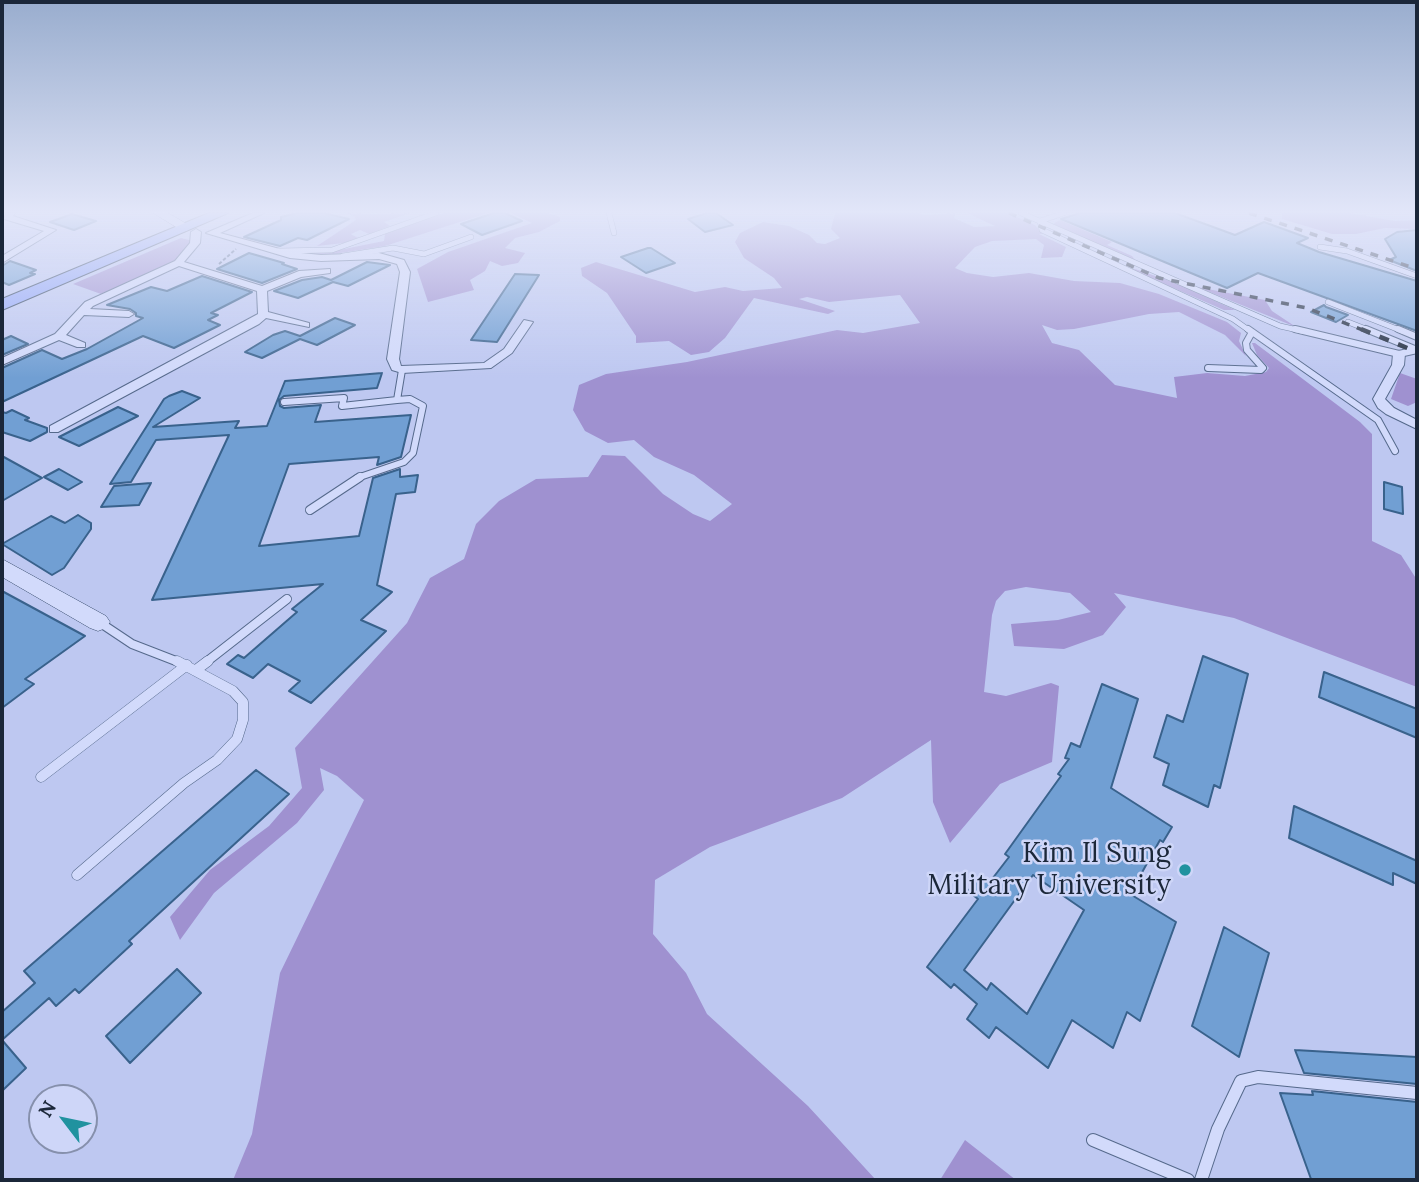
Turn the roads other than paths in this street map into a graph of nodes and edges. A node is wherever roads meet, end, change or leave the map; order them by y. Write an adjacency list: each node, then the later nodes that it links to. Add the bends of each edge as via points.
1 (95, 268): 13 (main road)
2 (167, 268): 14 (street, via 98,299)
3 (198, 268): 11 (street)
4 (230, 268): 11 (street, via 269,280)
5 (403, 268): 30 (street, via 393,359)
6 (1148, 268): 17 (lane)
7 (1397, 268): 10 (lane)
8 (1125, 269): 18 (lane)
9 (327, 271): 11 (street, via 299,274)
10 (1417, 275)
11 (267, 286): 16 (street)
12 (1328, 302): 24 (lane)
13 (2, 305)
14 (81, 312): 15 (street); 23 (street)
15 (129, 314)
16 (263, 315): 21 (street); 34 (street)
17 (1257, 316): 18 (lane); 27 (lane, via 1295,330)
18 (1233, 319): 22 (lane)
19 (528, 321): 30 (street, via 508,351 488,366)
20 (1348, 322): 26 (lane)
21 (305, 325)
22 (1251, 334): 29 (lane, via 1247,349 1261,370); 35 (lane, via 1378,420)
23 (59, 336): 25 (street); 28 (street)
24 (1417, 337)
25 (81, 345)
26 (1417, 350): 27 (lane)
27 (1399, 354): 33 (street, via 1398,365 1379,399)
28 (2, 362)
29 (1208, 368)
30 (402, 370): 31 (lane)
31 (397, 400): 32 (lane, via 342,406 344,398); 36 (lane, via 410,399 423,406 413,453 404,461 364,474)
32 (284, 402)
33 (1416, 426)
34 (54, 429)
35 (1395, 452)
36 (310, 510)
37 (2, 567): 39 (street)
38 (286, 599): 40 (lane)
39 (98, 622): 40 (lane, via 132,644)
40 (192, 667): 41 (lane); 42 (lane, via 243,702 237,739)
41 (41, 777)
42 (77, 875)
43 (1417, 1093): 46 (lane, via 1258,1077 1241,1081)
44 (1093, 1140): 45 (lane)
45 (1188, 1180)
46 (1201, 1180)

